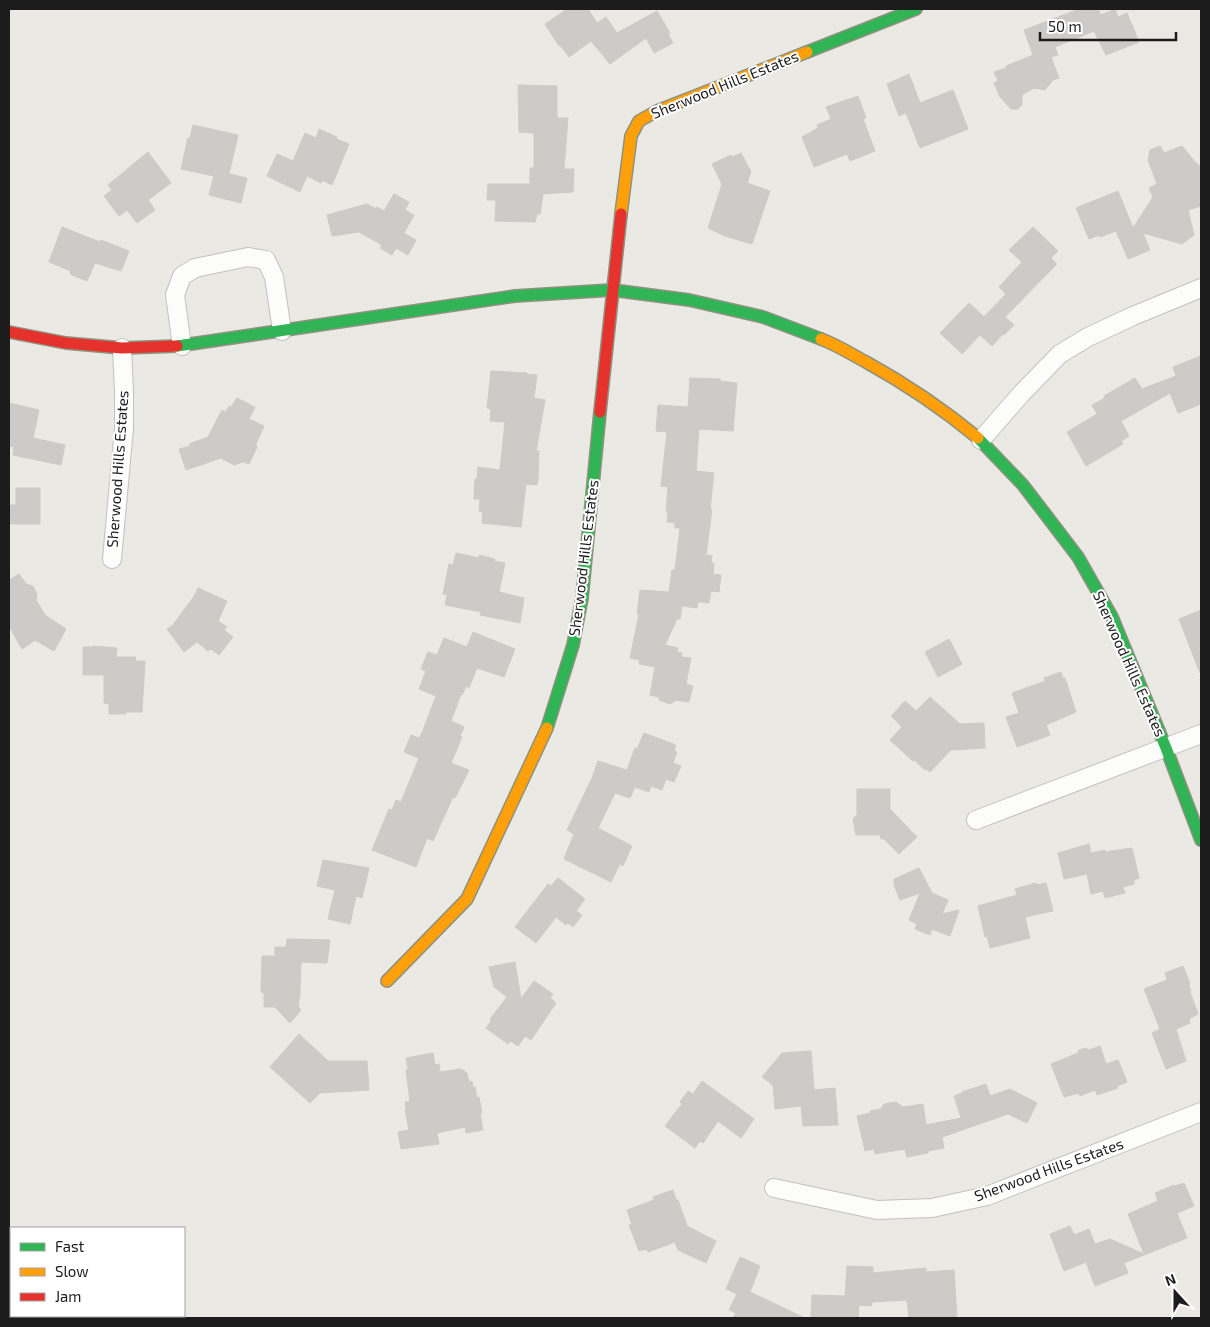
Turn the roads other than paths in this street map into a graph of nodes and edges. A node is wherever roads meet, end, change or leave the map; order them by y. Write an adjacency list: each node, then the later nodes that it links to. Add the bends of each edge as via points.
1 (916, 9): 3 (street, Sherwood Hills Estates, via 639,121 631,136)
2 (1201, 288): 8 (street, via 1132,316 1060,354)
3 (612, 290): 4 (street, Sherwood Hills Estates, via 515,296); 8 (street, Sherwood Hills Estates, via 689,300 753,315 834,344 947,412); 14 (street, Sherwood Hills Estates, via 582,598 573,645 547,727 467,900)
4 (282, 330): 6 (street, Sherwood Hills Estates); 6 (street, via 274,276 266,260 248,257 195,268 182,276 175,295)
5 (9, 332): 7 (street, Sherwood Hills Estates, via 66,343)
6 (182, 346): 7 (street, Sherwood Hills Estates)
7 (122, 348): 9 (street, Sherwood Hills Estates, via 124,428)
8 (981, 440): 11 (street, Sherwood Hills Estates, via 1023,485 1078,557 1112,617)
9 (112, 559)
10 (1201, 734): 11 (street, Sherwood Hills Estates)
11 (1166, 748): 12 (street, Sherwood Hills Estates); 13 (street, Sherwood Hills Estates)
12 (976, 820)
13 (1201, 840)
14 (387, 981)
15 (1201, 1112): 16 (street, Sherwood Hills Estates, via 986,1196 932,1208 877,1210)
16 (774, 1188)

